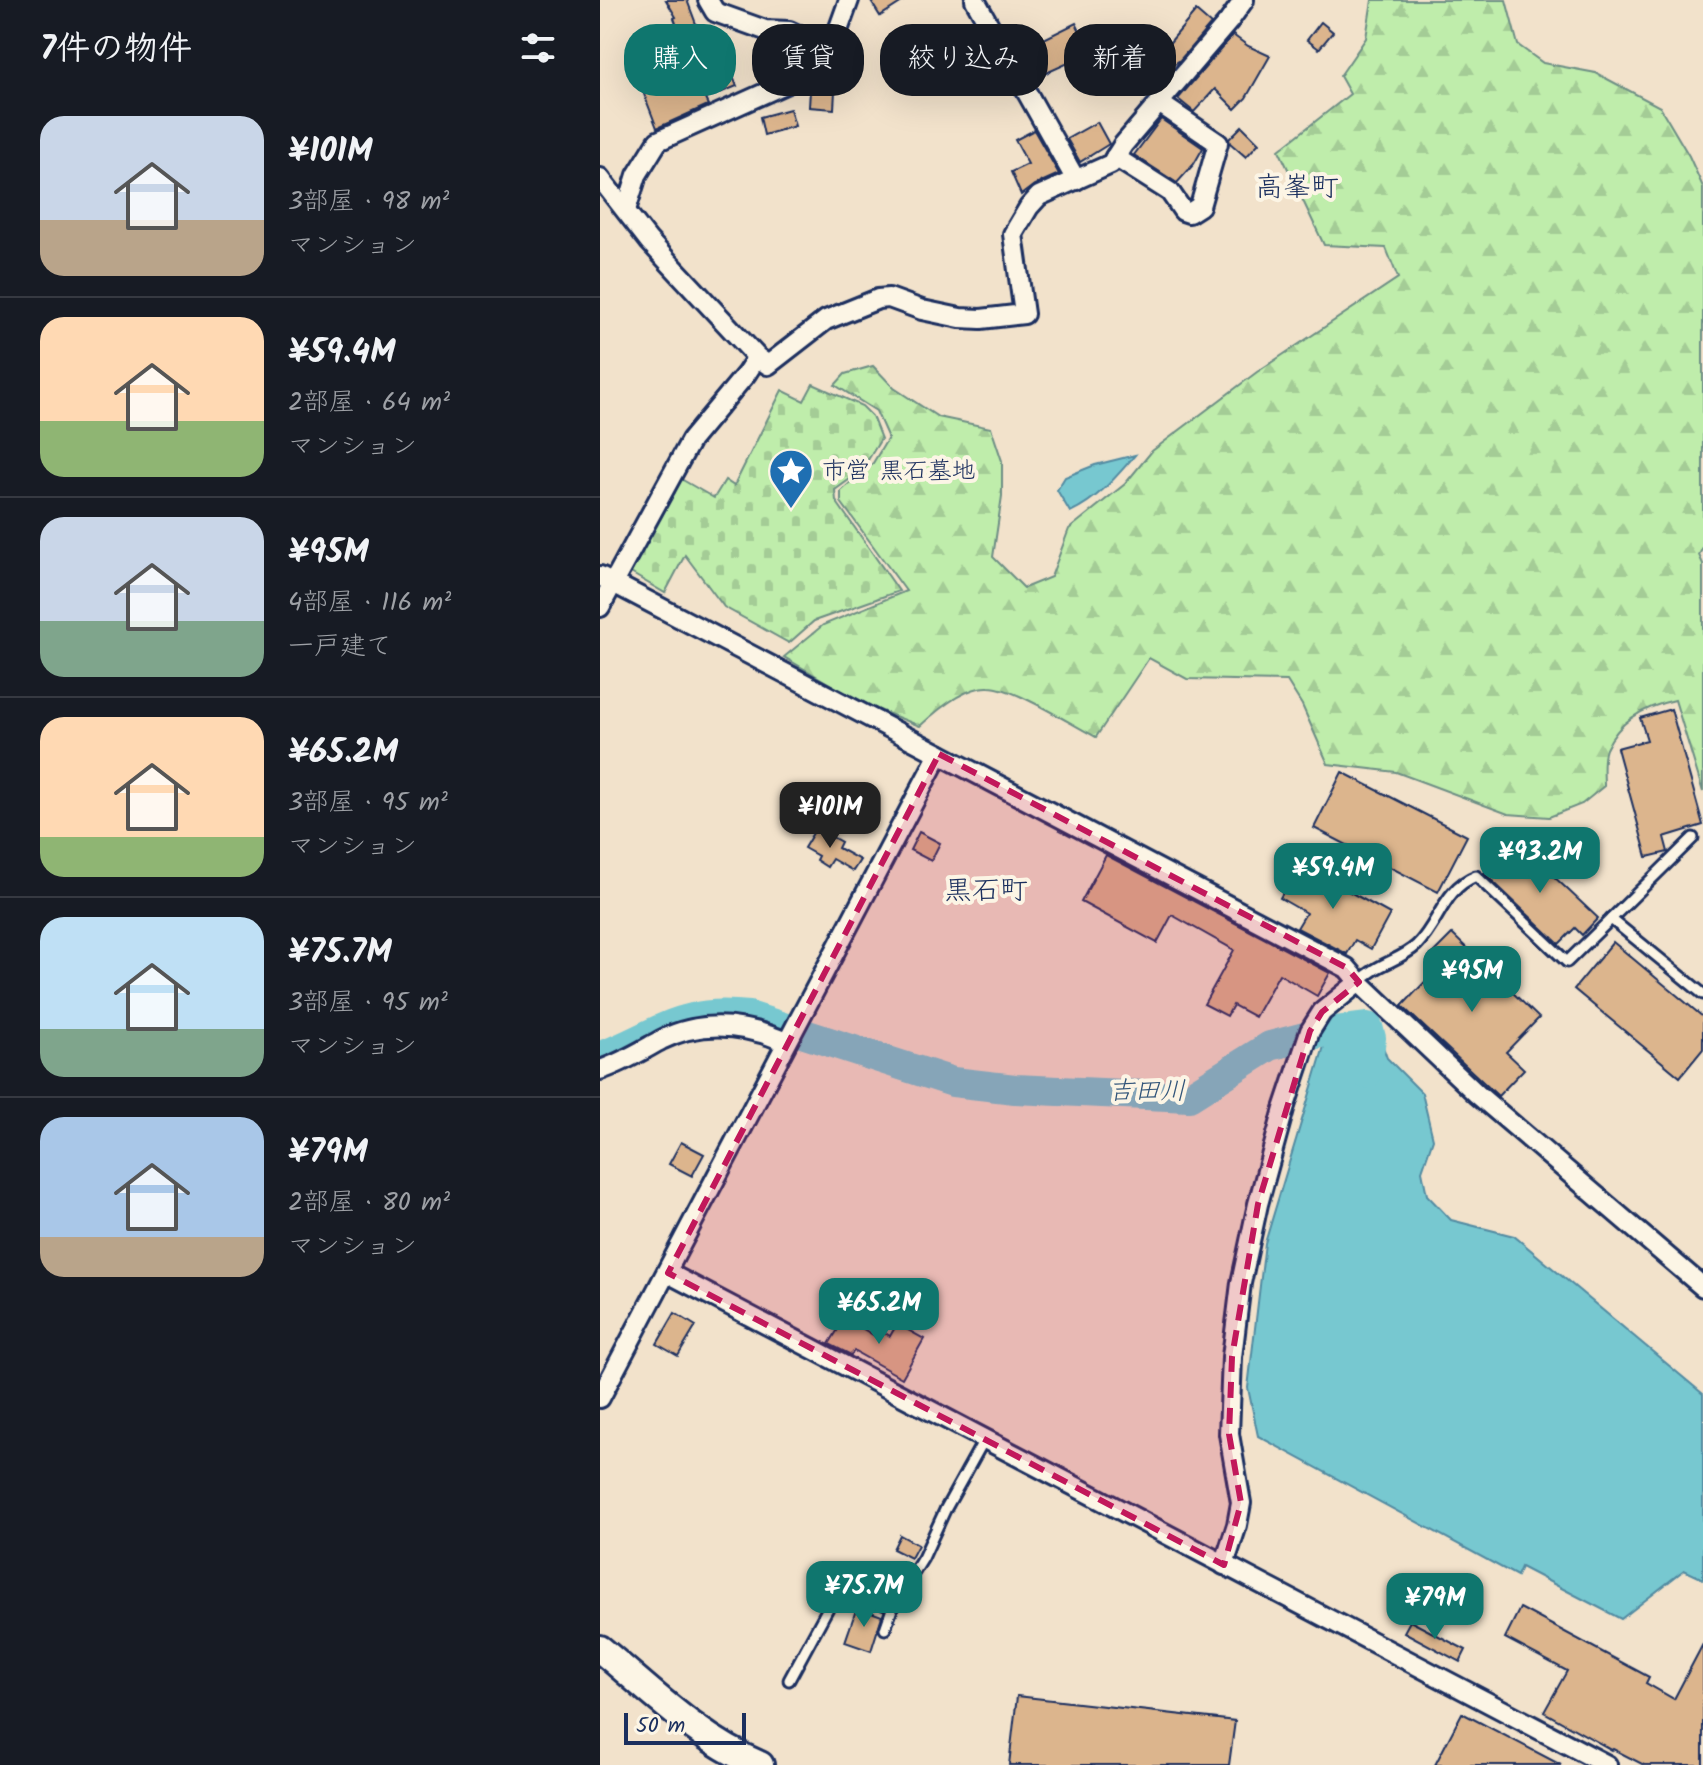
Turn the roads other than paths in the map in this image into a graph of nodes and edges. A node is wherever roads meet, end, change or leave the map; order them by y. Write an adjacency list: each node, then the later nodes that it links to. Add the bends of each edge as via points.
1 (708, 0): 6 (street, via 715,12)
2 (849, 0): 5 (street)
3 (975, 0): 11 (street)
4 (1244, 0): 8 (street)
5 (839, 24)
6 (752, 25)
7 (762, 96): 12 (street, via 658,141 637,175)
8 (1159, 103): 9 (street); 9 (street, via 1218,143 1200,206 1183,211 1170,192)
9 (1115, 157): 11 (street)
10 (600, 178): 12 (street)
11 (1076, 180): 13 (street, via 1039,196 1013,234 1024,314 960,318 878,299 826,320 768,365)
12 (626, 210): 13 (street)
13 (757, 357): 14 (street, via 691,440)
14 (606, 580): 15 (street); 16 (street)
15 (600, 607)
16 (939, 754): 19 (street, via 1347,968); 21 (street)
17 (1693, 838): 18 (lane)
18 (1611, 919): 19 (lane, via 1567,962 1476,876 1460,882 1414,948); 20 (lane)
19 (1359, 982): 24 (street, via 1477,1094); 27 (street, via 1322,1012 1310,1031 1258,1204 1232,1357 1229,1434 1241,1503)
20 (1703, 994)
21 (787, 1042): 22 (street, via 745,1028 704,1026); 23 (street)
22 (600, 1070)
23 (668, 1273): 25 (street); 26 (street)
24 (1699, 1275)
25 (600, 1398)
26 (985, 1438): 27 (street); 28 (lane)
27 (1224, 1565): 33 (street)
28 (893, 1606): 29 (lane); 31 (lane, via 842,1592 835,1595)
29 (885, 1629)
30 (600, 1649): 32 (street, via 707,1736)
31 (789, 1680)
32 (760, 1765)
33 (1607, 1765)

